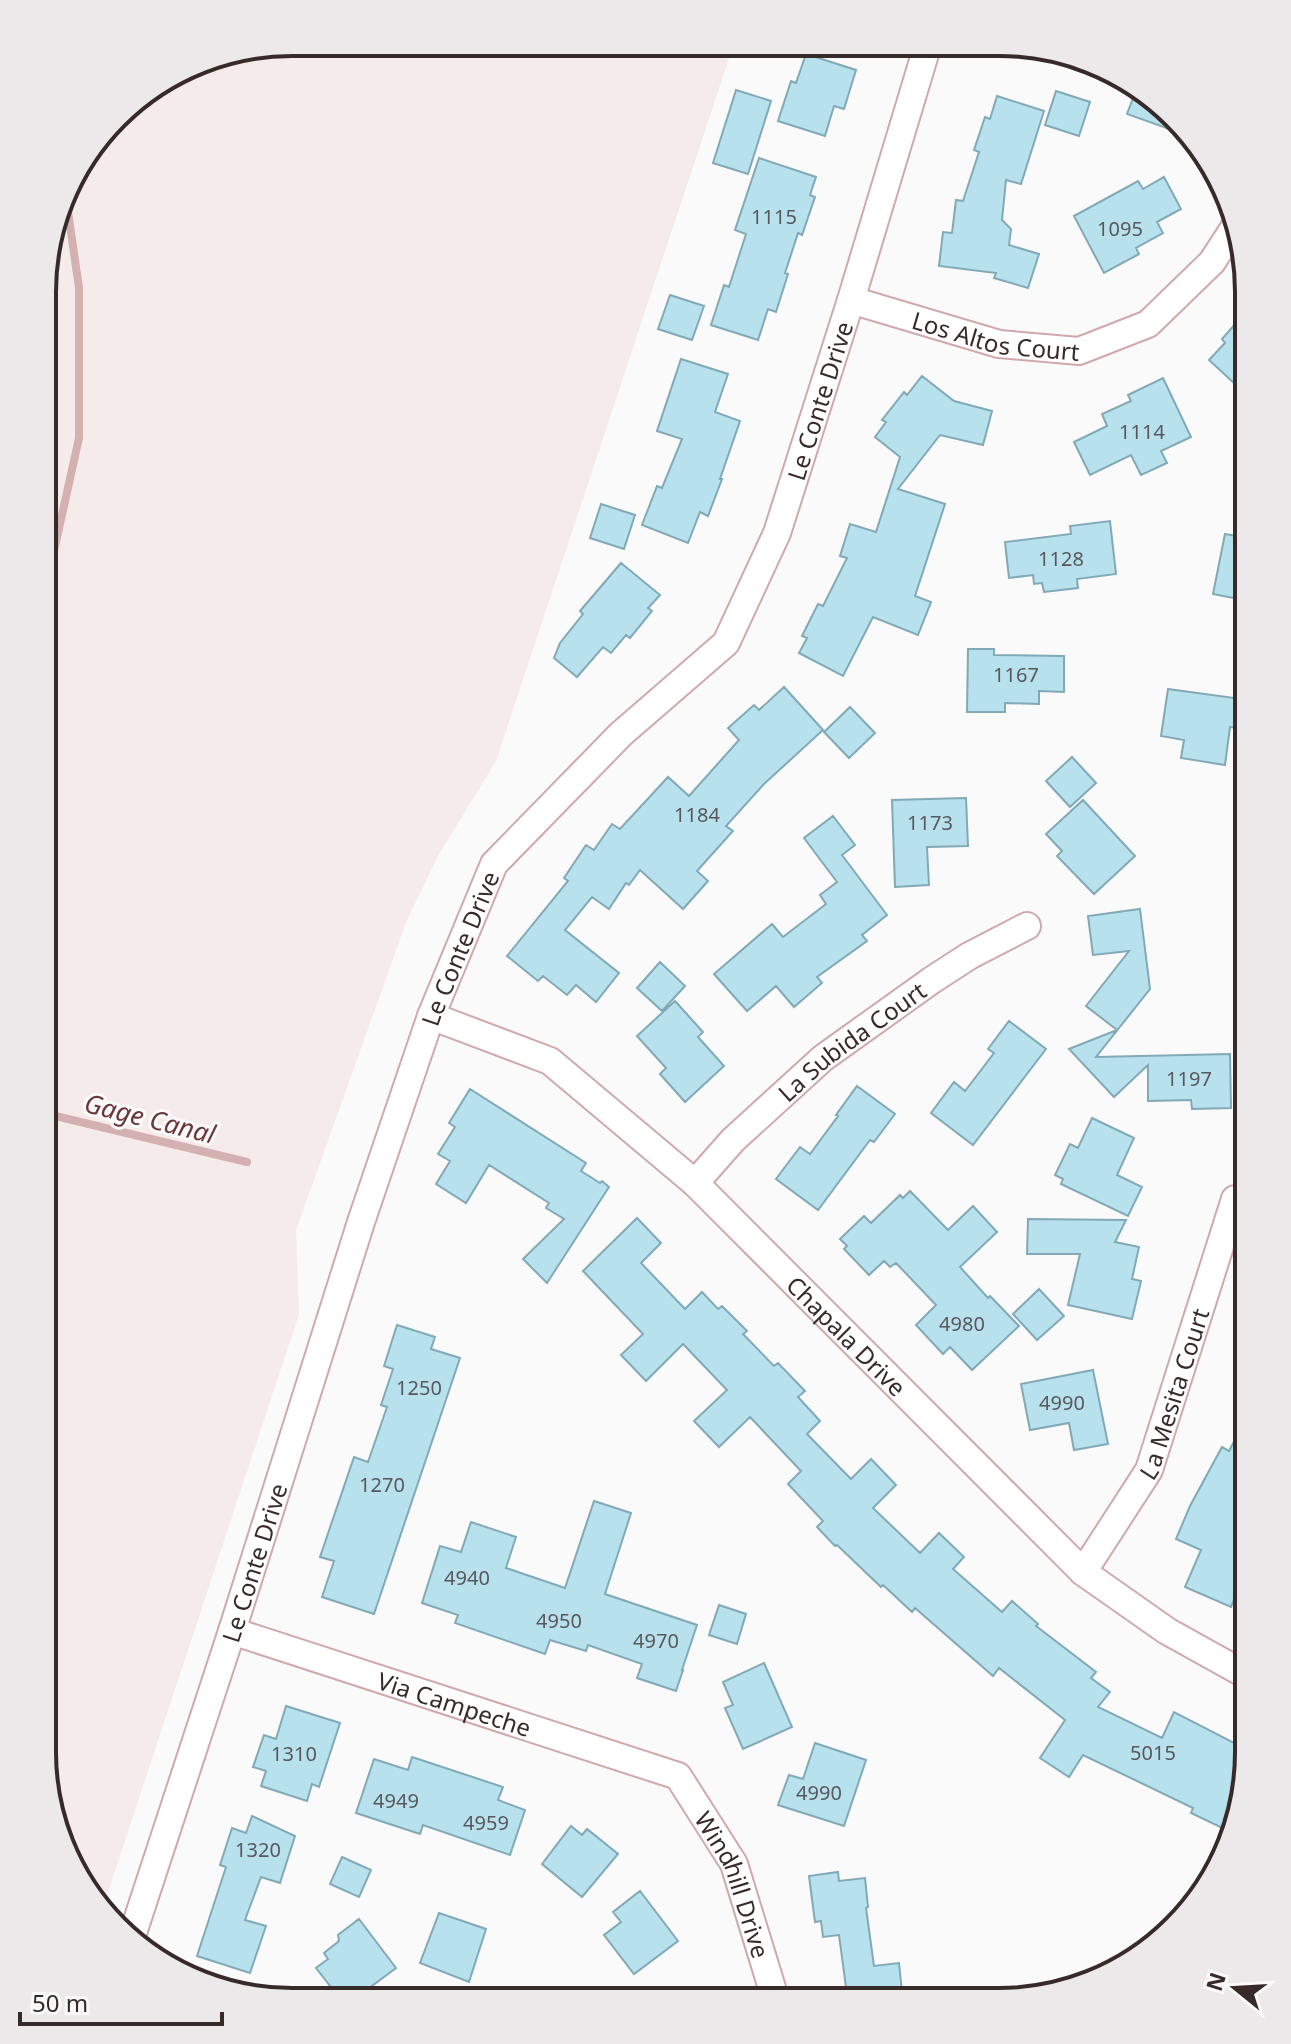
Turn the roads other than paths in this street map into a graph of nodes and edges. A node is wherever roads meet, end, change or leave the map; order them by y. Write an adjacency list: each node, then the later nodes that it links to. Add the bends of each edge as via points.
1 (924, 56): 3 (street, Le Conte Drive)
2 (1228, 237): 3 (street, Los Altos Court, via 1212,262 1148,324 1079,351 999,344)
3 (851, 300): 5 (street, Le Conte Drive, via 777,533 726,643 621,734 494,864)
4 (1027, 926): 6 (street, La Subida Court, via 944,972 823,1058 733,1140)
5 (431, 1016): 6 (street, Chapala Drive, via 550,1061); 9 (street, Le Conte Drive)
6 (695, 1183): 8 (street, Chapala Drive)
7 (1234, 1201): 8 (street, La Mesita Court, via 1149,1470)
8 (1083, 1572): 10 (street, Chapala Drive, via 1167,1631)
9 (232, 1631): 11 (street, Via Campeche); 12 (street, Le Conte Drive)
10 (1234, 1668)
11 (678, 1776): 13 (street, Windhill Drive, via 734,1864)
12 (135, 1927)
13 (772, 1988)

